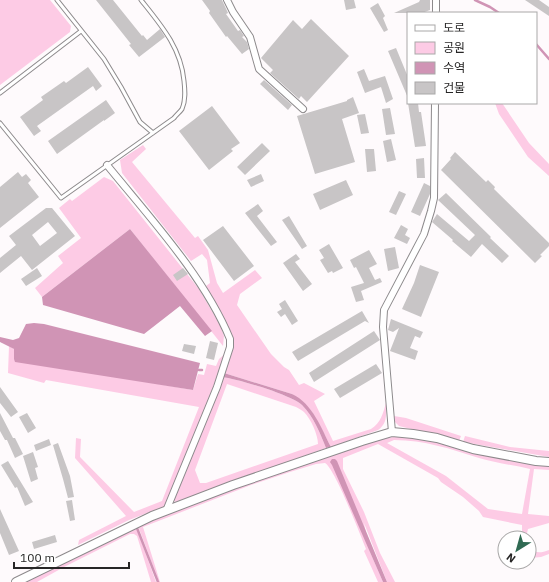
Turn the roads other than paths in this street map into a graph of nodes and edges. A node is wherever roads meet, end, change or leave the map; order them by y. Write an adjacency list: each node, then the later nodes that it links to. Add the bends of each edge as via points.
1 (57, 0): 6 (lane)
2 (141, 0): 11 (lane, via 174,44 184,76 186,93 182,108 174,118)
3 (227, 0): 9 (street, via 250,37 259,69)
4 (436, 0): 5 (street)
5 (436, 12)
6 (81, 30): 7 (lane); 11 (lane, via 104,59 140,122)
7 (0, 93)
8 (435, 104): 13 (street, via 434,198 431,211 424,234 384,310 383,327)
9 (303, 109)
10 (0, 123): 12 (lane, via 61,198)
11 (153, 133): 12 (lane)
12 (107, 165): 15 (street, via 190,269 230,339 230,348 216,387)
13 (392, 432): 14 (main road, via 437,438 473,449); 15 (main road, via 240,482)
14 (549, 462)
15 (166, 510): 16 (main road)
16 (16, 582)

